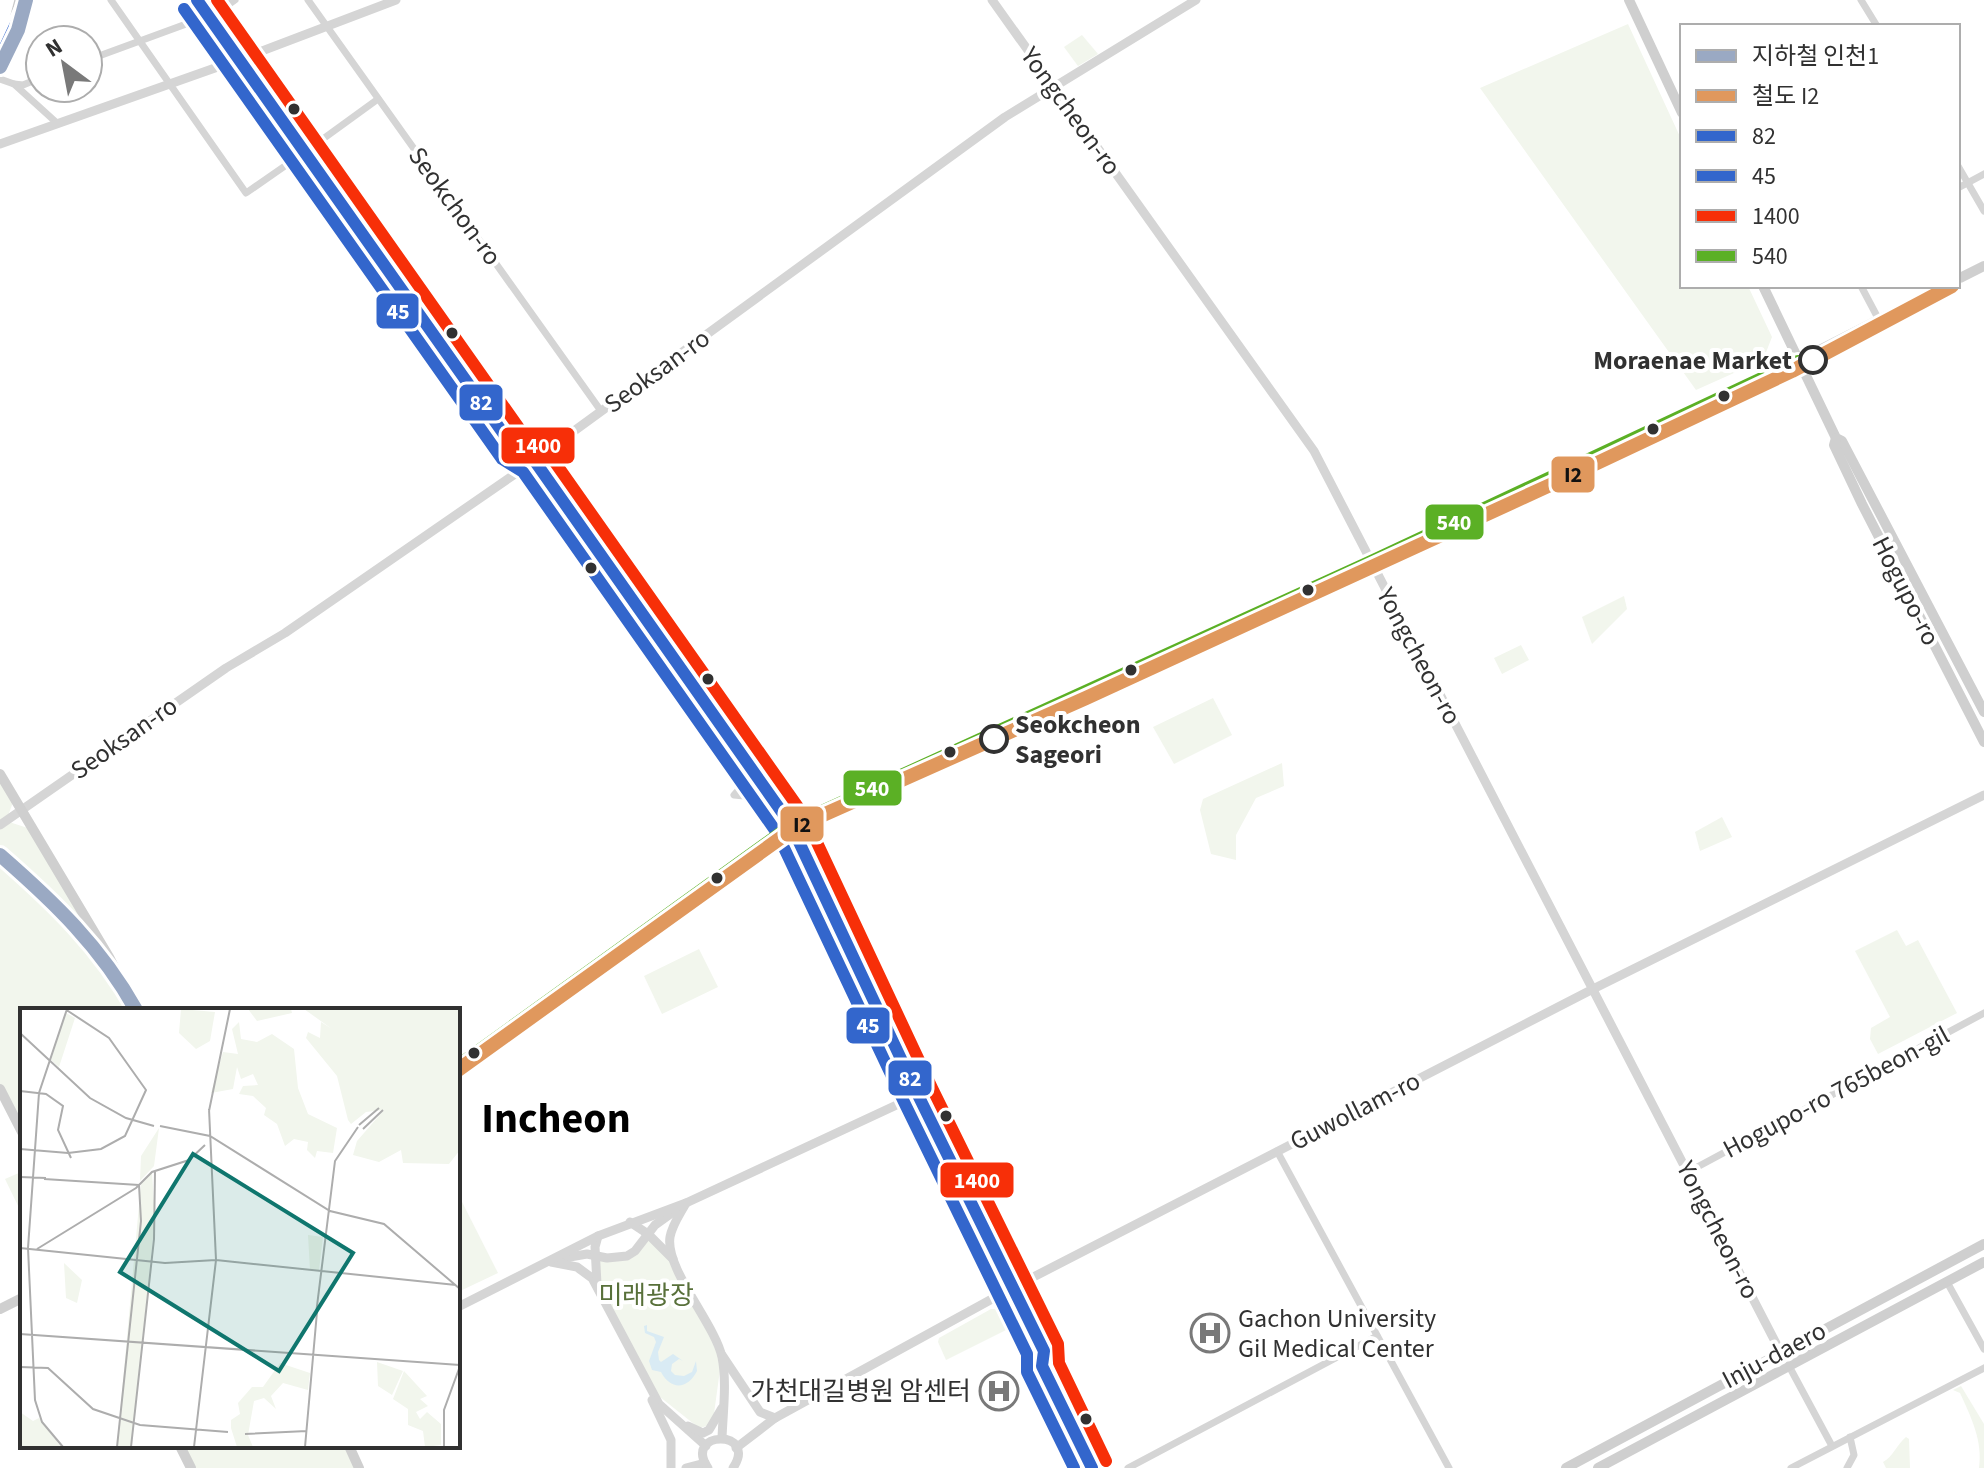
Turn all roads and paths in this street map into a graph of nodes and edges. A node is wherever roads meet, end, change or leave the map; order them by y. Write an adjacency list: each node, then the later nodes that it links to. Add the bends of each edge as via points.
1 (14, 0): 17 (main road)
2 (20, 0): 17 (main road)
3 (27, 0): 17 (main road)
4 (111, 0): 18 (street)
5 (197, 0): 14 (main road)
6 (235, 0): 13 (street)
7 (308, 0): 16 (street, Seokchon-ro)
8 (396, 0): 16 (street)
9 (992, 0): 26 (street, Yongcheon-ro)
10 (1196, 0): 26 (street, Seoksan-ro)
11 (1629, 0): 28 (main road)
12 (1861, 0): 15 (street)
13 (218, 5): 20 (main road)
14 (208, 16): 18 (street); 20 (main road)
15 (1876, 24)
16 (326, 26): 20 (street); 27 (street, Seokchon-ro)
17 (13, 27): 21 (main road)
18 (139, 40): 19 (street); 24 (street)
19 (104, 54)
20 (246, 57): 24 (street); 31 (main road); 32 (main road)
21 (0, 58)
22 (0, 79): 23 (street)
23 (14, 84): 25 (street); 29 (street)
24 (169, 84): 29 (street); 32 (street, via 246,193)
25 (24, 85)
26 (1054, 87): 45 (street, Seoksan-ro, via 1005,117); 48 (street, Yongcheon-ro, via 1314,451)
27 (378, 99): 31 (street); 45 (street, Seokchon-ro)
28 (1680, 109)
29 (58, 124): 30 (street)
30 (0, 144)
31 (316, 144): 47 (main road, via 528,442)
32 (305, 152): 47 (main road, via 515,450)
33 (1960, 169): 35 (street)
34 (1984, 174): 35 (street)
35 (1968, 183): 36 (street); 37 (street)
36 (1960, 187)
37 (1984, 211)
38 (1984, 266): 39 (main road)
39 (1960, 278)
40 (1764, 288): 44 (main road, Hogupo-ro)
41 (1862, 288): 43 (street)
42 (1941, 288): 43 (main road)
43 (1879, 320): 44 (main road)
44 (1798, 361): 46 (main road, Hogupo-ro); 48 (main road)
45 (601, 411): 47 (street, Seoksan-ro)
46 (1836, 438): 49 (main road, Hogupo-ro, via 1849,452); 50 (main road, Hogupo-ro, via 1834,445 1862,504)
47 (534, 460): 51 (main road); 55 (street, Seoksan-ro)
48 (1369, 562): 57 (main road); 58 (street, Yongcheon-ro)
49 (1984, 712)
50 (1984, 742)
51 (743, 756): 54 (main road); 54 (street, via 741,787 734,795)
52 (0, 774): 55 (main road)
53 (1984, 795): 58 (street, Guwollam-ro)
54 (773, 799): 57 (main road)
55 (21, 808): 56 (street, Seoksan-ro); 59 (main road)
56 (0, 825)
57 (791, 825): 61 (main road); 63 (main road)
58 (1593, 989): 65 (street, Guwollam-ro); 66 (street, Yongcheon-ro)
59 (135, 1008)
60 (1984, 1013): 66 (street, Hogupo-ro 765beon-gil)
61 (460, 1064)
62 (0, 1089): 64 (main road)
63 (918, 1095): 67 (street); 78 (main road)
64 (20, 1128)
65 (1277, 1151): 78 (street, Guwollam-ro); 82 (street)
66 (1688, 1172): 85 (street, Yongcheon-ro)
67 (686, 1203): 68 (street); 69 (street); 73 (street, via 670,1237)
68 (630, 1222): 69 (street); 70 (street)
69 (648, 1234): 72 (street, via 627,1256); 73 (street)
70 (598, 1236): 72 (street); 74 (street)
71 (1984, 1244): 85 (main road, Inju-daero)
72 (595, 1255): 74 (street); 77 (street)
73 (675, 1261): 86 (street)
74 (551, 1262): 77 (street, via 585,1271); 80 (street)
75 (1984, 1262): 76 (main road, Inju-daero)
76 (1947, 1282): 83 (street); 87 (main road, Inju-daero)
77 (597, 1287): 89 (street)
78 (1012, 1288): 84 (main road); 91 (street, Guwollam-ro)
79 (20, 1299): 81 (main road)
80 (460, 1306)
81 (0, 1309)
82 (1377, 1336): 109 (street); 110 (street)
83 (1984, 1349)
84 (1044, 1351): 107 (main road, via 1042,1366); 108 (main road, via 1055,1359)
85 (1780, 1351): 111 (main road, Inju-daero)
86 (722, 1355): 90 (street); 91 (street, via 760,1412)
87 (1789, 1366): 96 (street); 100 (main road, Inju-daero)
88 (1984, 1368): 93 (street)
89 (650, 1389): 92 (street); 105 (street, via 671,1440)
90 (723, 1405): 92 (street, via 703,1433); 94 (street)
91 (775, 1418): 99 (street, Guwollam-ro)
92 (680, 1423): 95 (street)
93 (1850, 1437): 96 (street); 114 (street, via 1854,1455)
94 (722, 1438): 95 (street); 99 (street)
95 (706, 1446): 101 (street)
96 (1832, 1446): 113 (street)
97 (181, 1448): 103 (main road)
98 (350, 1448): 104 (main road)
99 (736, 1448): 102 (street)
100 (1616, 1464): 112 (main road, Inju-daero)
101 (706, 1466): 106 (street)
102 (736, 1466)
103 (191, 1468)
104 (359, 1468)
105 (671, 1468)
106 (686, 1468)
107 (1092, 1468)
108 (1107, 1468)
109 (1128, 1468)
110 (1449, 1468)
111 (1566, 1468)
112 (1598, 1468)
113 (1791, 1468)
114 (1847, 1468)

